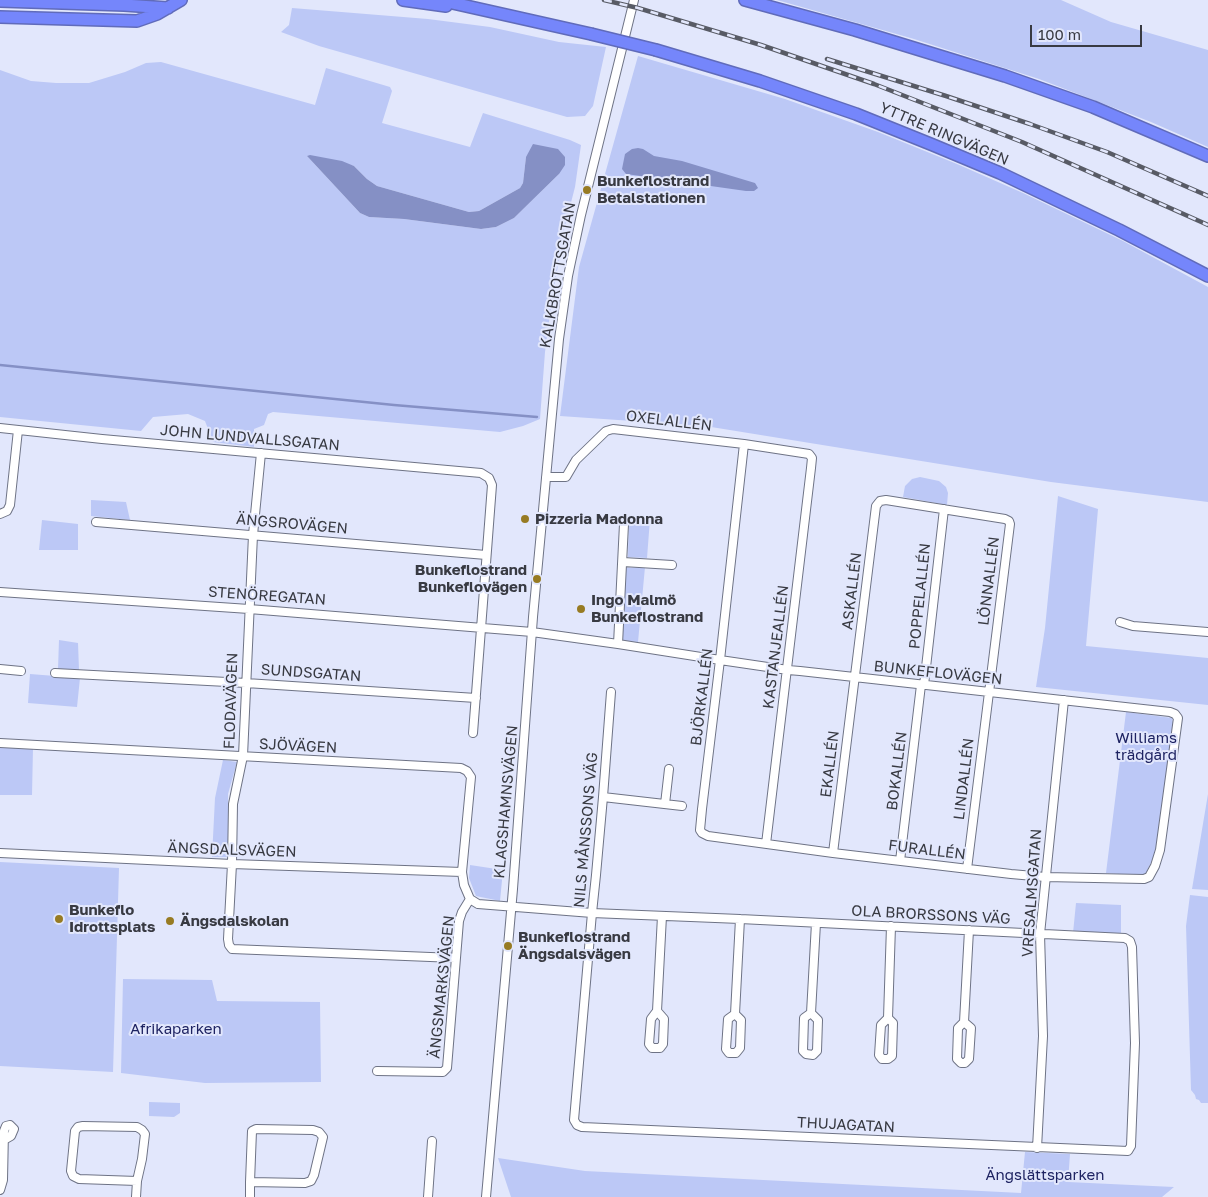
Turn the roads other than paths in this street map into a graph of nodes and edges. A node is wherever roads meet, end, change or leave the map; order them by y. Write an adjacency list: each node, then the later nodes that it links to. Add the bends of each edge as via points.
1 (180, 0): 7 (highway)
2 (403, 0): 10 (highway)
3 (439, 0): 10 (highway)
4 (634, 0): 13 (street, KALKBROTTSGATAN, via 572,259)
5 (745, 0): 11 (highway, via 1005,76)
6 (0, 1): 7 (highway)
7 (162, 7): 8 (highway); 9 (highway, via 137,21)
8 (0, 8)
9 (0, 17)
10 (514, 17): 12 (highway, YTTRE RINGVÄGEN, bridge, via 656,50 856,114 1000,173)
11 (1208, 156)
12 (1208, 276)
13 (552, 410): 19 (street, KLAGSHAMNSVÄGEN)
14 (0, 428): 15 (street, JOHN LUNDVALLSGATAN)
15 (18, 430): 17 (street, JOHN LUNDVALLSGATAN); 22 (street, via 10,506)
16 (744, 444): 18 (street, OXELALLÉN); 19 (street, OXELALLÉN, via 613,429 606,431 576,460 566,477); 36 (street, BJÖRKALLÉN)
17 (261, 453): 25 (street, FLODAVÄGEN); 26 (street, JOHN LUNDVALLSGATAN, via 481,473 489,478 492,485)
18 (809, 454): 38 (street, KASTANJEALLÉN, via 812,468)
19 (546, 477): 33 (street, KLAGSHAMNSVÄGEN)
20 (876, 506): 21 (street, LÖNNALLÉN, via 886,500); 41 (street, ASKALLÉN)
21 (944, 509): 43 (street, POPPELALLÉN); 45 (street, LÖNNALLÉN, via 1005,519 1010,524)
22 (0, 514)
23 (96, 522): 25 (street, ÄNGSROVÄGEN)
24 (624, 524): 27 (street)
25 (253, 535): 26 (street, ÄNGSROVÄGEN); 30 (street, FLODAVÄGEN)
26 (486, 555): 32 (street)
27 (623, 562): 28 (street); 35 (street)
28 (672, 565)
29 (0, 592): 30 (street, STENÖREGATAN)
30 (249, 608): 32 (street, STENÖREGATAN); 42 (street, FLODAVÄGEN)
31 (1120, 622): 34 (street, via 1133,626)
32 (480, 627): 33 (street, STENÖREGATAN); 46 (street)
33 (532, 632): 35 (street, BUNKEFLOVÄGEN); 67 (street, KLAGSHAMNSVÄGEN)
34 (1208, 632)
35 (618, 644): 36 (street, BUNKEFLOVÄGEN)
36 (720, 660): 38 (street, BUNKEFLOVÄGEN); 56 (street, BJÖRKALLÉN)
37 (0, 669): 39 (street)
38 (788, 670): 41 (street, BUNKEFLOVÄGEN); 57 (street, KASTANJEALLÉN)
39 (21, 671)
40 (55, 673): 42 (street, SUNDSGATAN)
41 (855, 678): 43 (street, BUNKEFLOVÄGEN); 59 (street, EKALLÉN)
42 (246, 683): 46 (street, SUNDSGATAN); 50 (street, FLODAVÄGEN)
43 (922, 685): 45 (street, BUNKEFLOVÄGEN); 60 (street, BOKALLÉN)
44 (611, 692): 53 (street, NILS MÅNSSONS VÄG)
45 (989, 692): 47 (street, BUNKEFLOVÄGEN); 62 (street, LINDALLÉN)
46 (476, 698): 48 (street)
47 (1064, 700): 64 (street, BUNKEFLOVÄGEN, via 1170,712 1178,718 1160,850); 65 (street, VRESALMSGATAN)
48 (473, 733)
49 (0, 743): 50 (street, SJÖVÄGEN)
50 (243, 756): 52 (street, SJÖVÄGEN, via 461,768); 61 (street, FLODAVÄGEN, via 233,804)
51 (669, 768): 54 (street)
52 (471, 777): 63 (street, ÄNGSMARKSVÄGEN)
53 (603, 797): 54 (street); 68 (street, NILS MÅNSSONS VÄG)
54 (665, 804): 55 (street)
55 (682, 806)
56 (702, 833): 57 (street, FURALLÉN)
57 (766, 844): 59 (street, FURALLÉN)
58 (0, 853): 61 (street, ÄNGSDALSVÄGEN)
59 (833, 853): 60 (street, FURALLÉN)
60 (900, 861): 62 (street, FURALLÉN)
61 (232, 864): 63 (street, ÄNGSDALSVÄGEN); 75 (street, FLODAVÄGEN, via 228,939 232,949)
62 (967, 869): 65 (street, FURALLÉN)
63 (462, 872): 66 (street, ÄNGSMARKSVÄGEN)
64 (1149, 877): 65 (street, FURALLÉN, via 1144,880)
65 (1045, 878): 74 (street, VRESALMSGATAN)
66 (470, 899): 67 (street, ÄNGSMARKSVÄGEN, via 478,904); 75 (street, ÄNGSMARKSVÄGEN, via 462,912)
67 (512, 908): 68 (street, OLA BRORSSONS VÄG); 93 (street, KLAGSHAMNSVÄGEN)
68 (592, 913): 69 (street, OLA BRORSSONS VÄG); 82 (street, NILS MÅNSSONS VÄG)
69 (662, 916): 70 (street, OLA BRORSSONS VÄG); 76 (street)
70 (740, 919): 71 (street, OLA BRORSSONS VÄG); 78 (street)
71 (816, 923): 72 (street, OLA BRORSSONS VÄG); 77 (street)
72 (891, 926): 73 (street, OLA BRORSSONS VÄG); 79 (street)
73 (969, 930): 74 (street, OLA BRORSSONS VÄG); 80 (street)
74 (1040, 934): 85 (street, VRESALMSGATAN, via 1044,1036); 86 (street, OLA BRORSSONS VÄG, via 1124,938 1130,941 1135,1044 1131,1146 1128,1152)
75 (456, 958): 81 (street, ÄNGSMARKSVÄGEN, via 447,1068 443,1072)
76 (657, 1011)
77 (811, 1013): 77 (street, via 804,1018 803,1051 813,1055 817,1051 818,1020)
78 (735, 1014): 78 (street, via 728,1019 726,1049 729,1053 736,1053 740,1048 741,1020)
79 (888, 1018): 79 (street, via 881,1025 879,1055 882,1059 892,1056 893,1024)
80 (964, 1022): 80 (street, via 958,1028 957,1059 961,1063 969,1059 970,1028)
81 (377, 1071)
82 (574, 1120): 85 (street, THUJAGATAN, via 582,1127)
83 (4, 1140): 89 (street)
84 (432, 1141): 92 (street)
85 (1037, 1148): 86 (street, THUJAGATAN)
86 (1120, 1152)
87 (137, 1181): 87 (street, via 145,1134 142,1130 83,1126 75,1131 72,1176); 90 (street)
88 (250, 1182): 88 (street, via 252,1131 313,1130 323,1137 311,1181); 91 (street)
89 (0, 1190)
90 (136, 1197)
91 (250, 1197)
92 (428, 1197)
93 (486, 1197)

